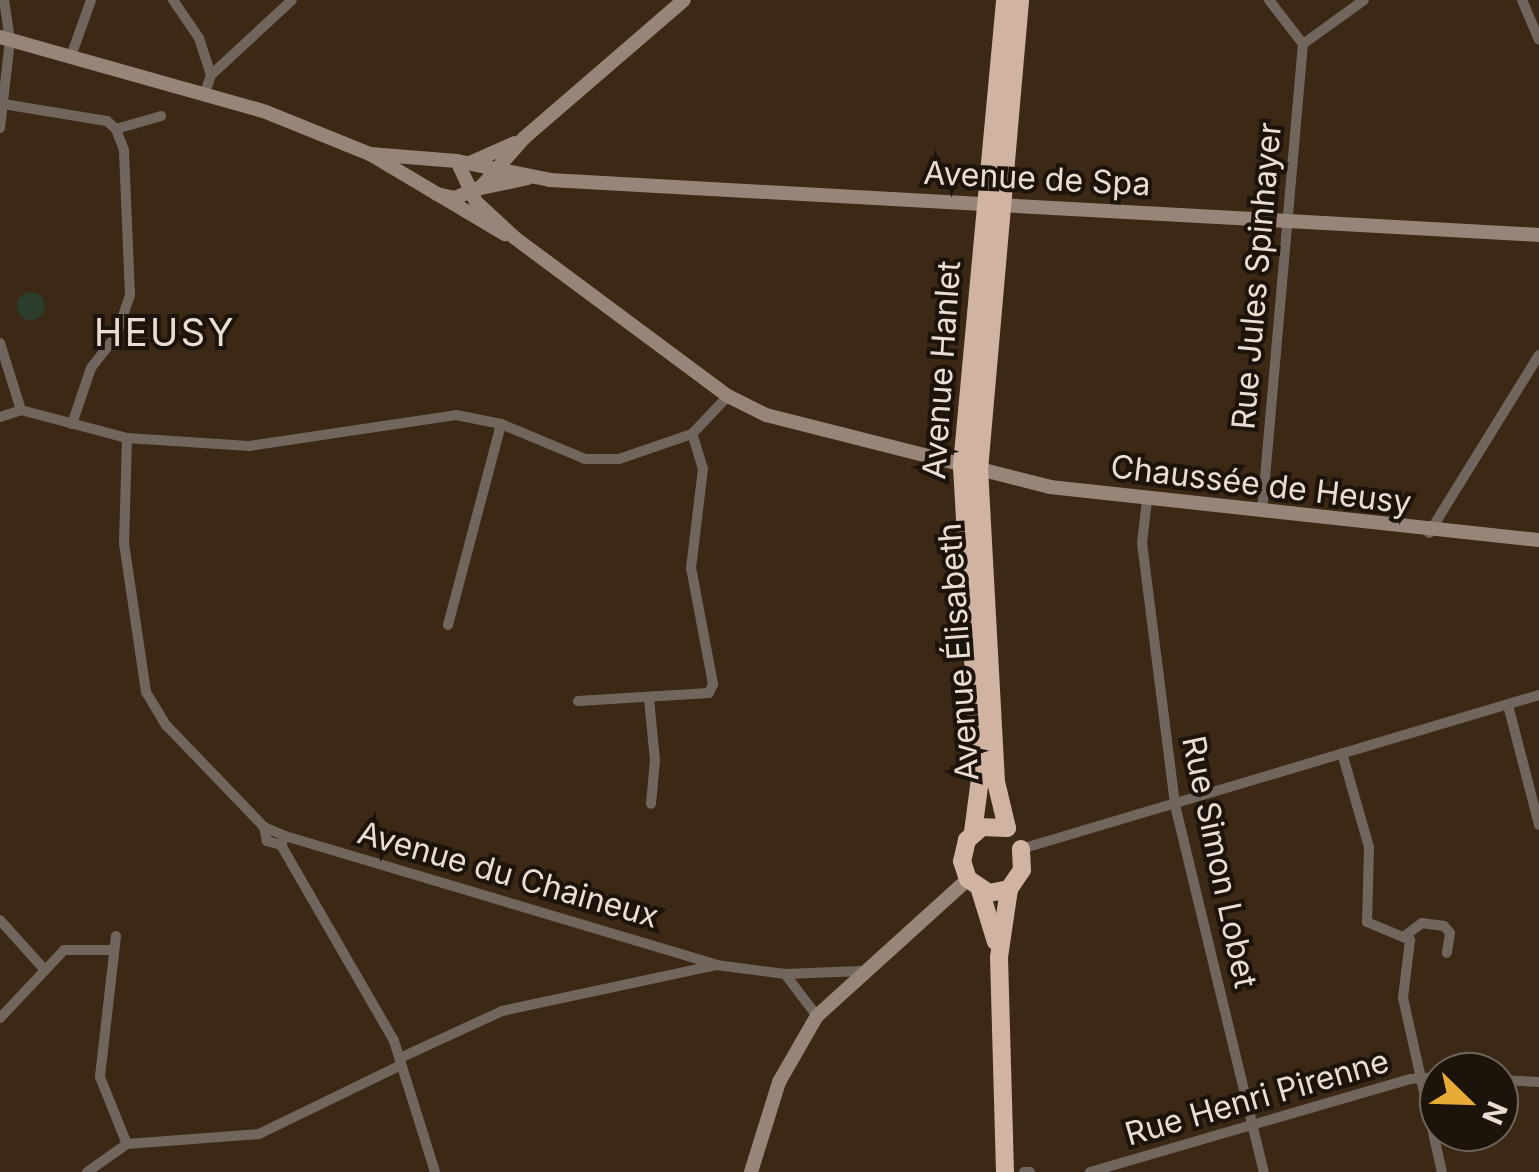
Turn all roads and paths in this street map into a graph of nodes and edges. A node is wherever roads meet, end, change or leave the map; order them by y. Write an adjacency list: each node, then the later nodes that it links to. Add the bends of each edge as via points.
1 (4, 0): 11 (street)
2 (91, 0): 14 (street)
3 (174, 0): 15 (street, via 199,38)
4 (292, 0): 15 (street)
5 (684, 0): 21 (street)
6 (1005, 0): 29 (highway, Avenue Hanlet)
7 (1020, 0): 29 (highway, Avenue Hanlet)
8 (1269, 0): 13 (street)
9 (1364, 0): 13 (street)
10 (1522, 0): 12 (street)
11 (5, 39): 14 (street); 17 (street)
12 (1539, 40)
13 (1303, 44): 30 (street, Rue Jules Spinhayer)
14 (70, 56): 16 (street)
15 (211, 76): 16 (street)
16 (205, 92): 22 (street)
17 (3, 104): 19 (street); 20 (street, via 107,121)
18 (161, 116): 20 (street)
19 (0, 128)
20 (116, 129): 38 (street, via 124,150 130,295 125,320 91,368)
21 (524, 138): 23 (street); 24 (street); 26 (street, via 526,165)
22 (370, 154): 23 (street, Avenue de Spa); 27 (street)
23 (457, 161): 24 (street, Avenue de Spa); 27 (street, via 434,171); 28 (street)
24 (496, 168): 25 (street, Avenue de Spa); 28 (street)
25 (532, 178): 26 (street, Avenue de Spa); 28 (street, Avenue de Spa)
26 (550, 180): 29 (street, Avenue de Spa)
27 (432, 192): 28 (street, Avenue de Spa); 32 (street)
28 (479, 196): 32 (street)
29 (994, 204): 30 (street, Avenue de Spa); 42 (highway, Avenue Hanlet)
30 (1287, 220): 31 (street, Avenue de Spa); 44 (street, Rue Jules Spinhayer)
31 (1539, 235)
32 (516, 238): 35 (street, Chaussée de Heusy)
33 (0, 343): 36 (street)
34 (1539, 355): 45 (street)
35 (728, 396): 40 (street); 42 (street, Chaussée de Heusy, via 800,426)
36 (21, 410): 37 (street); 38 (street)
37 (0, 417)
38 (72, 424): 41 (street)
39 (501, 424): 40 (street, via 585,458 619,459); 41 (street, via 456,415 269,446); 47 (street)
40 (692, 434): 49 (street, via 703,469 692,568 713,684 709,693)
41 (127, 438): 58 (street, via 124,543 146,692 166,725 264,827 267,841)
42 (971, 468): 43 (street, Chaussée de Heusy); 52 (highway, Avenue Hanlet); 57 (highway, Avenue Élisabeth, via 996,782 1006,828)
43 (1147, 500): 44 (street, Chaussée de Heusy); 55 (street, Rue Simon Lobet, via 1142,543)
44 (1262, 512): 45 (street, Chaussée de Heusy)
45 (1429, 533): 46 (street, Chaussée de Heusy)
46 (1539, 540)
47 (448, 625)
48 (1539, 695): 51 (street)
49 (648, 699): 50 (street); 54 (street, via 656,760)
50 (578, 701)
51 (1508, 705): 53 (street); 56 (street)
52 (978, 745): 57 (highway, Avenue Élisabeth)
53 (1342, 753): 55 (street); 63 (street, via 1369,848 1368,922)
54 (651, 804)
55 (1175, 805): 59 (street); 77 (street, Rue Simon Lobet)
56 (1539, 825)
57 (973, 832): 60 (highway, Avenue Élisabeth, via 963,850)
58 (283, 840): 68 (street, Avenue du Chaineux, via 698,954); 75 (street)
59 (1021, 849): 61 (highway, via 1022,870)
60 (974, 885): 61 (highway); 67 (highway); 70 (street)
61 (1009, 889): 67 (highway)
62 (0, 920): 69 (street)
63 (1406, 935): 66 (street, via 1422,923 1444,926 1450,934); 74 (street, via 1403,998)
64 (116, 936): 65 (street)
65 (112, 950): 69 (street, via 76,946); 78 (street, via 100,1077)
66 (1446, 953)
67 (999, 956): 82 (highway)
68 (716, 965): 71 (street); 75 (street, via 502,1011)
69 (43, 968): 73 (street)
70 (860, 972): 71 (street); 72 (street)
71 (785, 974): 72 (street)
72 (816, 1016): 81 (street, via 779,1082)
73 (0, 1018)
74 (1419, 1057)
75 (400, 1062): 78 (street, via 259,1134); 80 (street)
76 (1419, 1077): 77 (street, Rue Henri Pirenne)
77 (1252, 1125): 83 (street, Rue Henri Pirenne); 84 (street, Rue Simon Lobet)
78 (127, 1144): 79 (street)
79 (87, 1172)
80 (435, 1172)
81 (751, 1172)
82 (1004, 1172)
83 (1090, 1172)
84 (1264, 1172)

